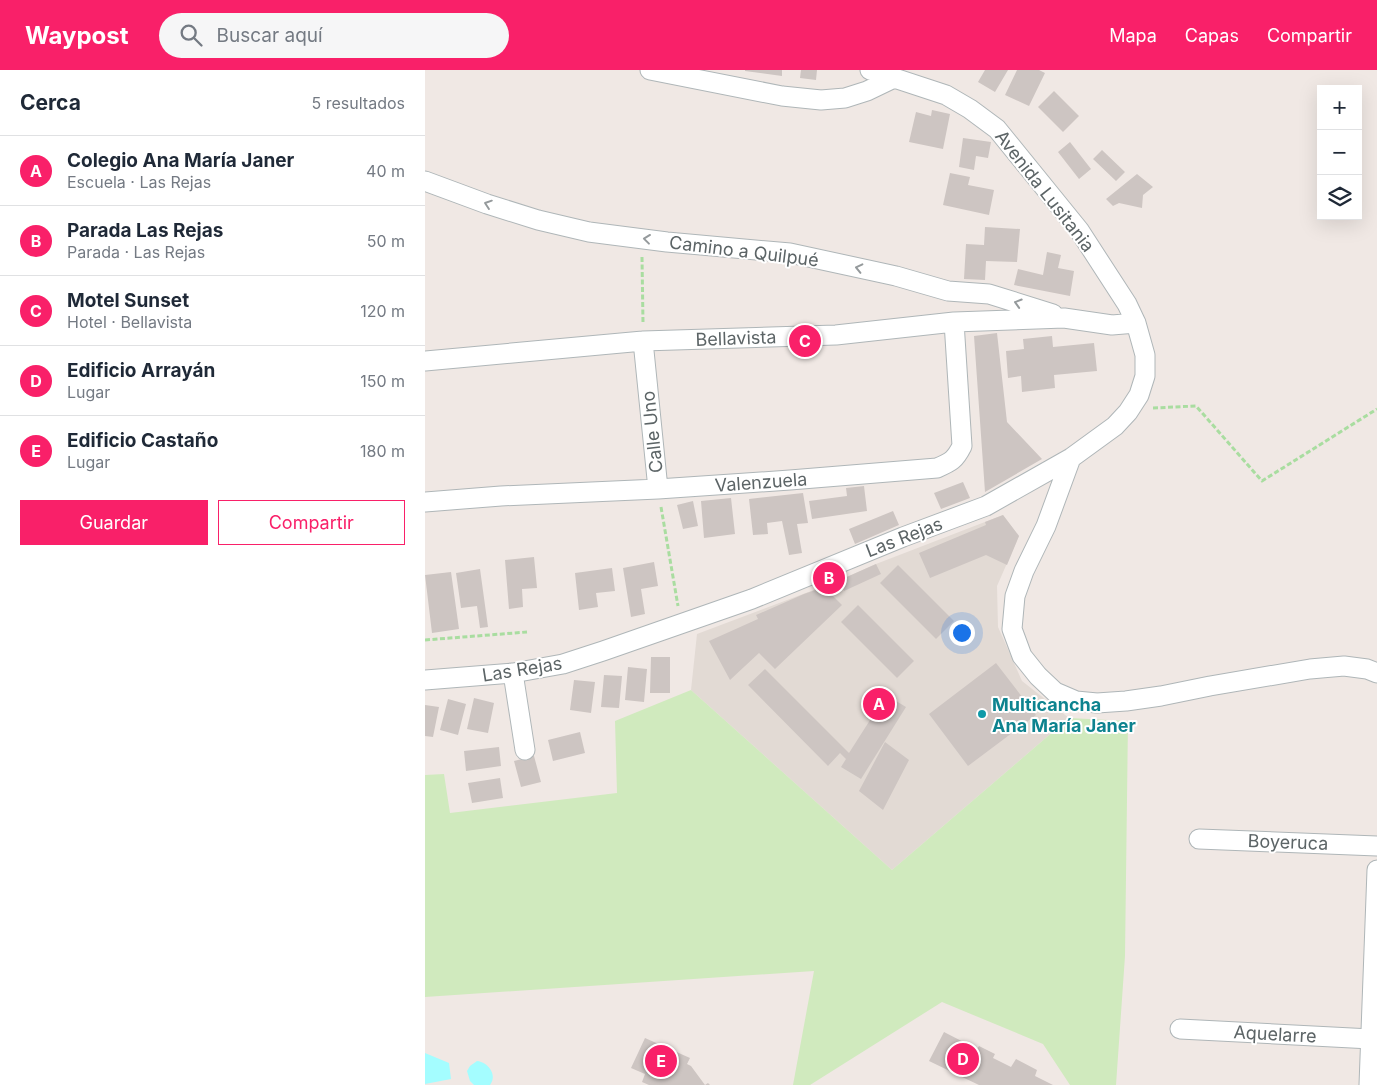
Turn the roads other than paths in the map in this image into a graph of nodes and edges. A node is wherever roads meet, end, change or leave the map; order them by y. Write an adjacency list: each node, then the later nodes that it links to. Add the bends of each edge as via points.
1 (649, 70): 3 (street, via 782,96 821,100 845,98)
2 (870, 70): 3 (street, Avenida Lusitania)
3 (894, 78): 7 (street, Avenida Lusitania, via 946,95 997,129 1079,230)
4 (425, 181): 5 (street, Camino a Quilpué, one-way to 4, via 989,294 948,291 790,253 589,232 487,204)
5 (1064, 318): 6 (street, Bellavista); 7 (street, Bellavista, via 1112,325)
6 (954, 322): 8 (street, Bellavista, via 836,335); 11 (street, Valenzuela, via 962,446 952,461 937,468)
7 (1136, 323): 10 (street, Las Rejas, via 1145,355 1145,376 1139,395 1115,426)
8 (643, 341): 9 (street, Bellavista); 11 (street, Calle Uno)
9 (425, 361)
10 (1071, 458): 13 (street, Las Rejas, via 986,506 752,599 603,652 563,664); 14 (street, via 1015,596 1012,629 1022,656 1055,692 1075,701 1097,703 1161,696 1310,669 1344,666)
11 (658, 489): 12 (street, Valenzuela)
12 (425, 502)
13 (513, 673): 15 (street, Las Rejas); 16 (street)
14 (1377, 673)
15 (425, 680)
16 (525, 750)
17 (1199, 839): 18 (street, Boyeruca)
18 (1377, 846)
19 (1377, 870): 21 (street)
20 (1180, 1029): 21 (street, Aquelarre)
21 (1371, 1039): 22 (street)
22 (1369, 1085)

